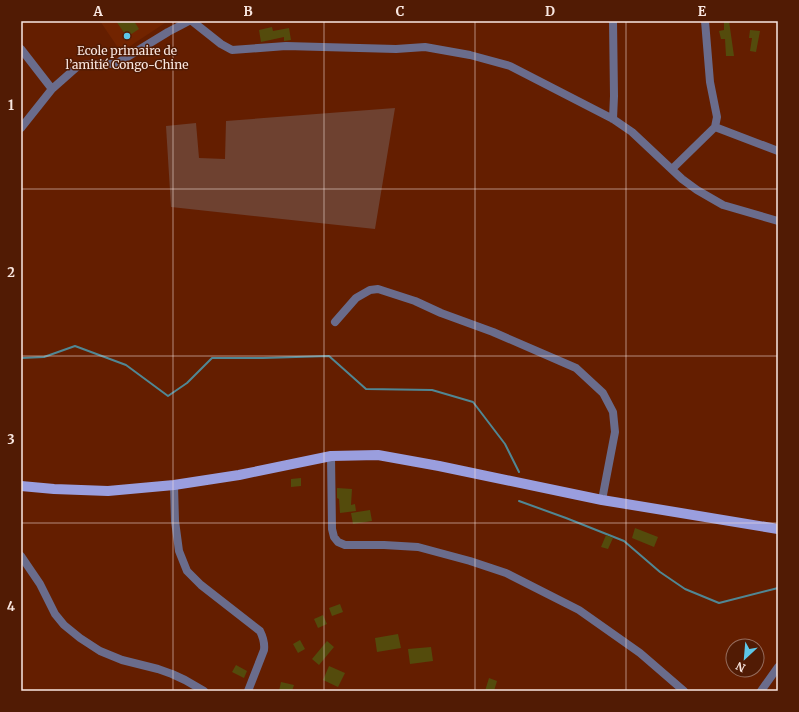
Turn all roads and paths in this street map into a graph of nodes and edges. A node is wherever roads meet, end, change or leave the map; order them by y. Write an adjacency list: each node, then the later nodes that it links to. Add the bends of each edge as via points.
1 (191, 21): 5 (street, via 119,62 78,66); 6 (street, via 232,50 286,46 396,49 425,47 470,55 510,66)
2 (613, 21): 6 (street)
3 (705, 21): 7 (street, via 710,82 717,117)
4 (21, 49): 5 (street)
5 (52, 89): 8 (street)
6 (613, 119): 10 (street, via 632,132)
7 (715, 127): 9 (street); 10 (street)
8 (21, 128)
9 (778, 151)
10 (672, 169): 11 (street, via 697,190 723,205)
11 (778, 221)
12 (335, 322): 16 (street, via 356,298 370,290 378,289 493,332 576,368 603,393 613,412 615,432)
13 (331, 456): 14 (main road); 16 (main road, via 378,455); 22 (street, via 332,529 338,542 345,545 418,547 506,573 579,610 640,653)
14 (174, 485): 15 (main road, via 108,491); 21 (street, via 179,551 187,571 260,631 263,637 264,650)
15 (21, 486)
16 (602, 500): 17 (main road)
17 (778, 528)
18 (21, 556): 20 (street, via 40,584 55,614 80,638 100,651 172,674)
19 (778, 667): 23 (street)
20 (204, 691)
21 (248, 691)
22 (684, 691)
23 (761, 691)

